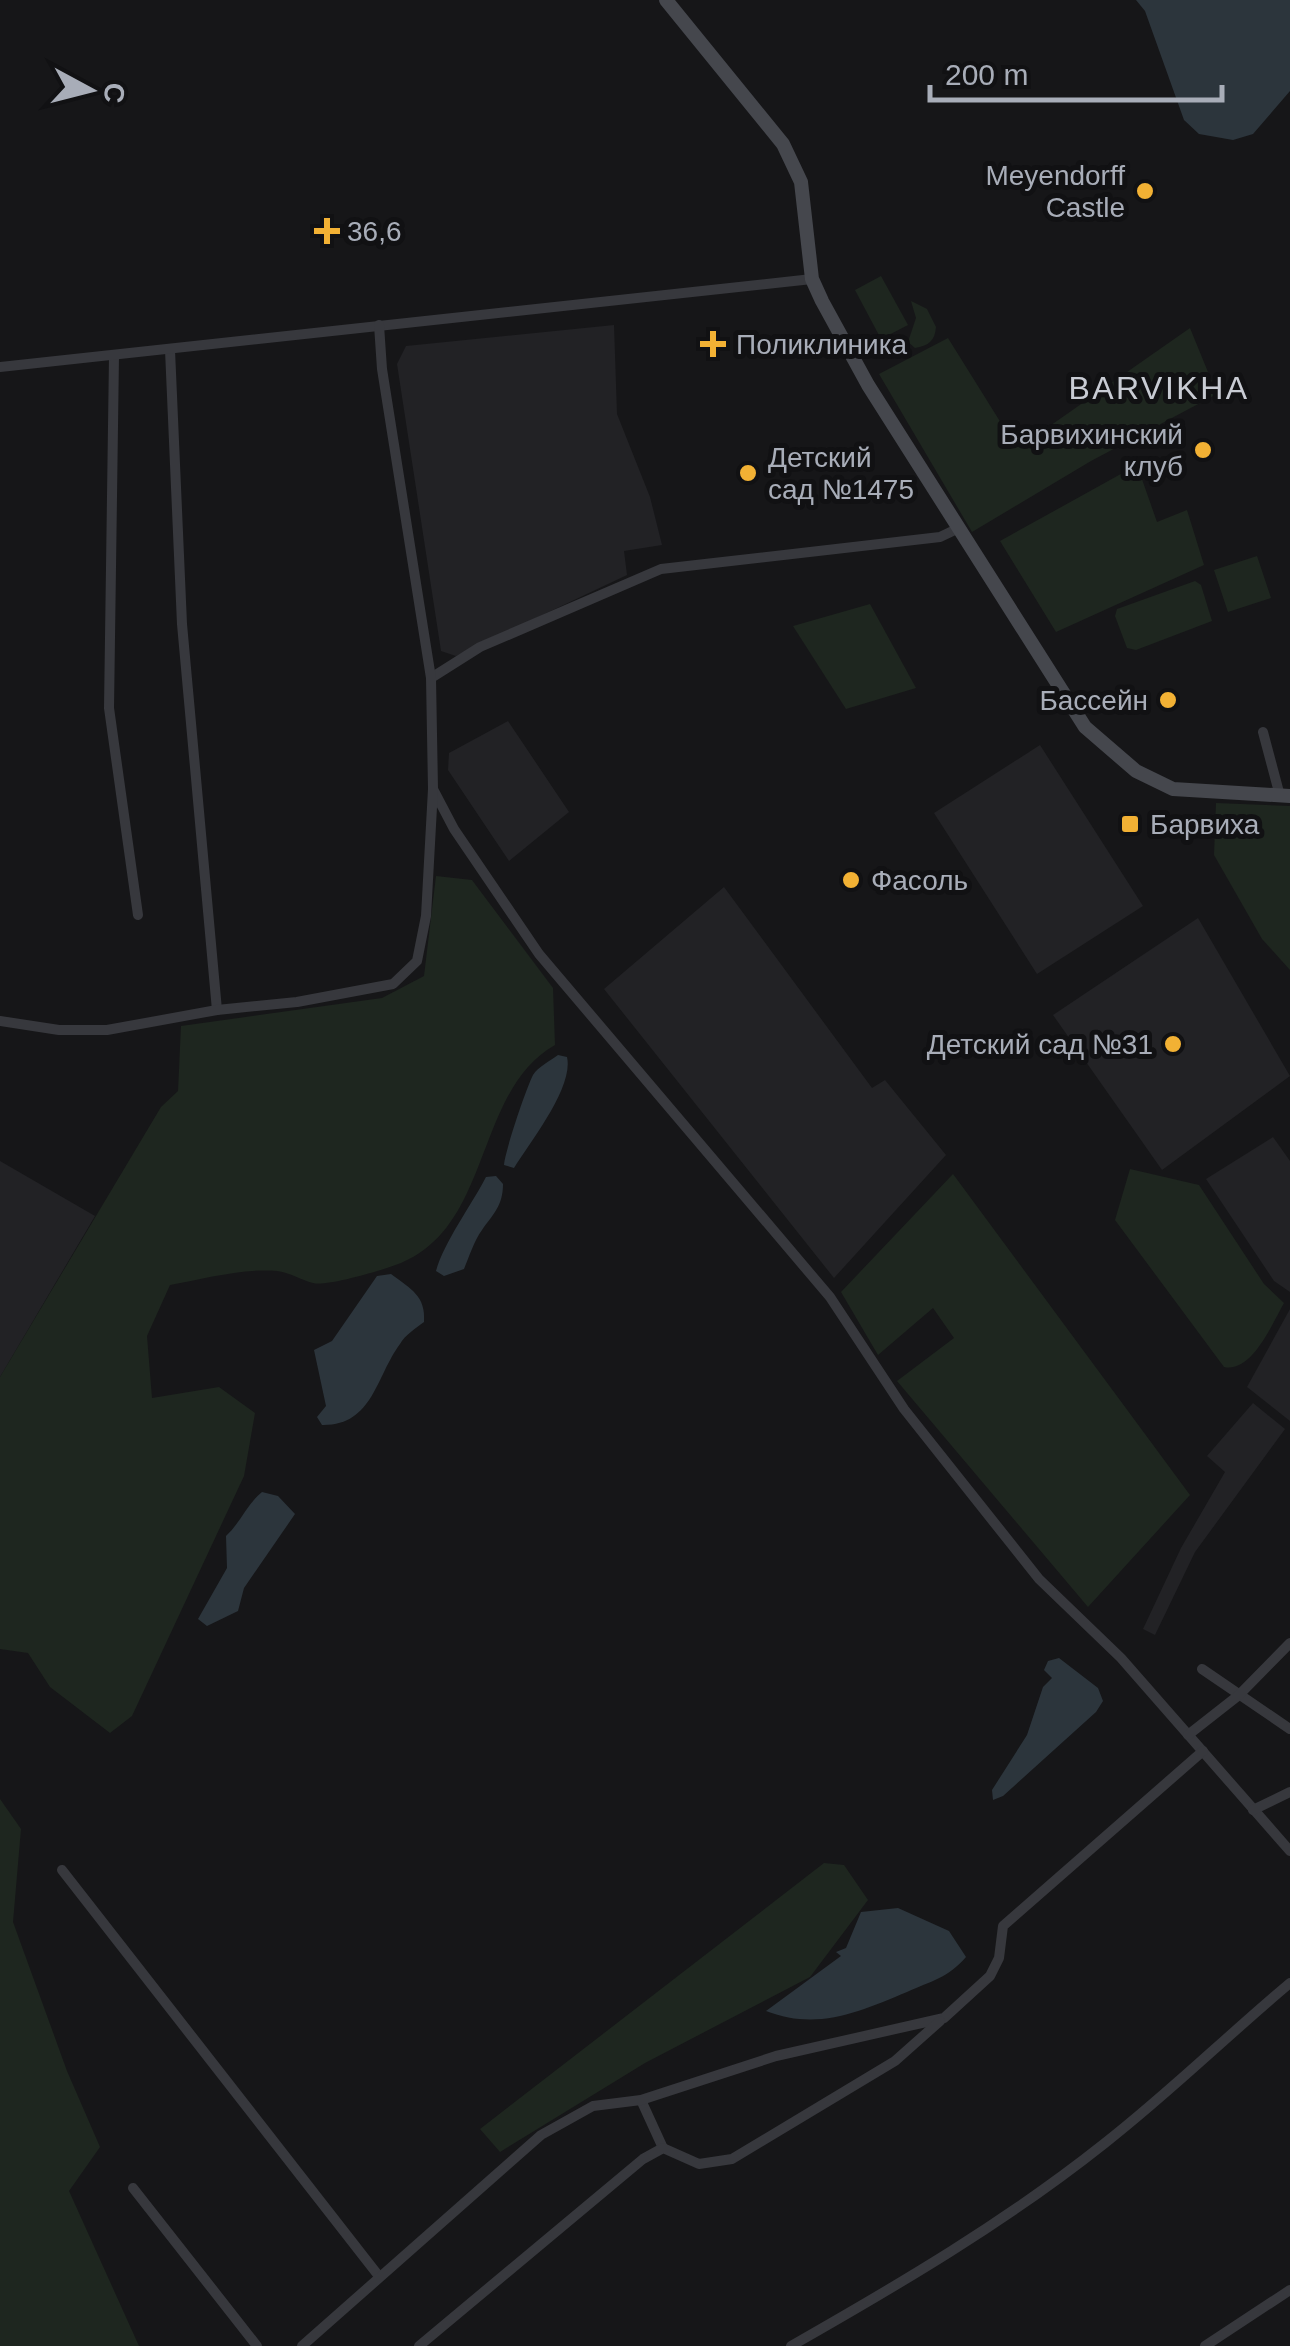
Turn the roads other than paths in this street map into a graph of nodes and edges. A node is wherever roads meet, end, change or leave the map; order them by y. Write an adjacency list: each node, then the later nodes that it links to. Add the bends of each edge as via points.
1 (666, 0): 2 (main road, via 784,144 802,182)
2 (812, 279): 3 (street); 7 (main road, via 868,385)
3 (380, 324): 4 (street); 8 (street)
4 (170, 350): 5 (street); 13 (street, via 182,624)
5 (114, 356): 6 (street); 12 (street, via 110,708)
6 (0, 367)
7 (958, 528): 8 (street, via 940,537 661,569 480,647); 11 (main road, via 1102,746 1174,789)
8 (431, 678): 10 (street)
9 (1263, 732): 11 (street)
10 (433, 789): 13 (street, via 426,916 418,960 407,974 367,992); 19 (street, via 539,954 830,1297 904,1409 1039,1579)
11 (1285, 796)
12 (138, 915)
13 (218, 1010): 14 (street, via 96,1030)
14 (0, 1021)
15 (1290, 1643): 17 (street)
16 (1202, 1669): 17 (street)
17 (1239, 1694): 18 (street); 19 (street)
18 (1290, 1730)
19 (1188, 1735): 20 (street)
20 (1203, 1751): 22 (street); 26 (street, via 1002,1926 990,1976)
21 (1290, 1792): 22 (street)
22 (1253, 1810): 23 (street)
23 (1290, 1851)
24 (62, 1870): 30 (street)
25 (1290, 1983): 35 (street, via 1107,2142 1004,2218 944,2260)
26 (944, 2018): 27 (street, via 776,2056); 28 (street, via 895,2061 732,2158 699,2164)
27 (641, 2100): 28 (street); 30 (street, via 593,2106 542,2136)
28 (663, 2148): 34 (street)
29 (133, 2188): 32 (street)
30 (378, 2275): 33 (street)
31 (1290, 2290): 36 (street)
32 (257, 2346)
33 (302, 2346)
34 (419, 2346)
35 (791, 2346)
36 (1205, 2346)

